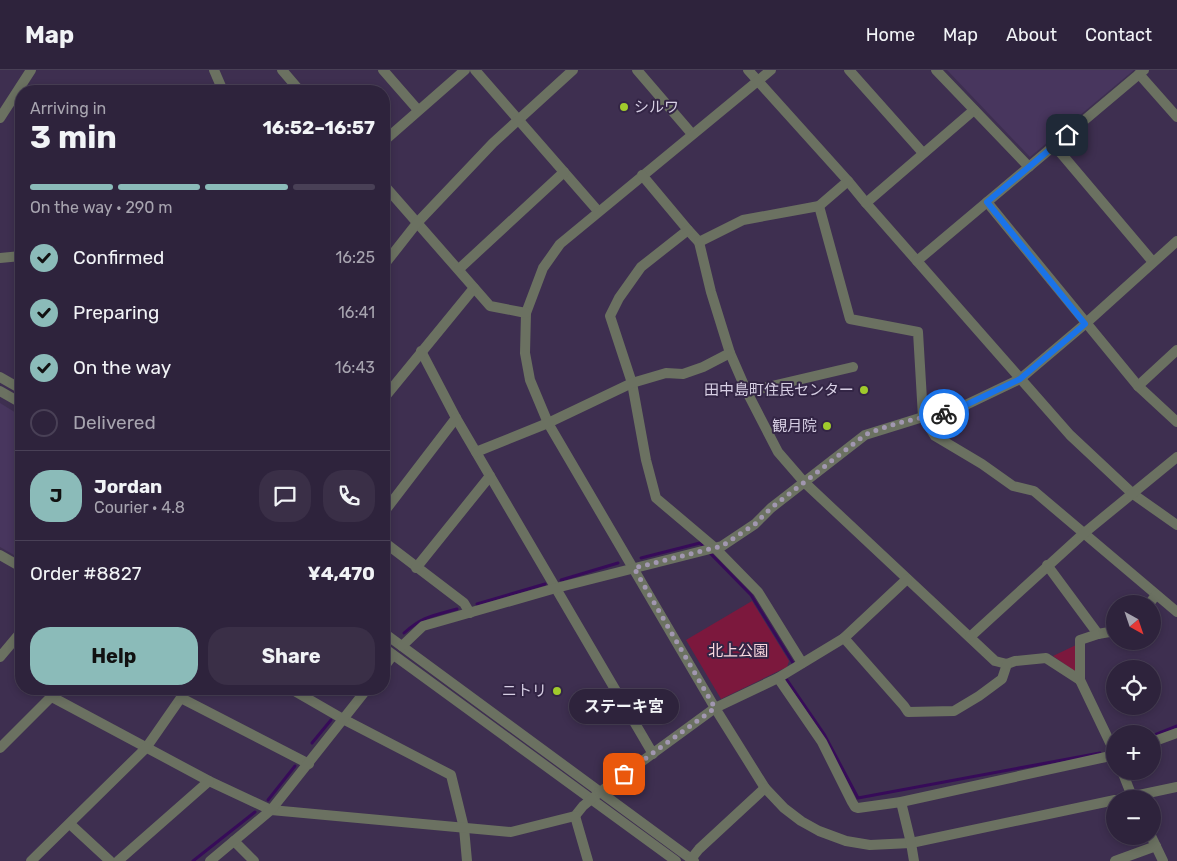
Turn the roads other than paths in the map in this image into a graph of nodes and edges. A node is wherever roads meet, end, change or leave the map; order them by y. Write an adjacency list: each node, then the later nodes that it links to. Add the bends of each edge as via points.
1 (31, 70): 15 (street)
2 (214, 70): 16 (street)
3 (282, 70): 17 (street)
4 (383, 70): 19 (street)
5 (465, 70): 19 (street)
6 (474, 70): 23 (street)
7 (573, 70): 23 (street)
8 (637, 70): 24 (street)
9 (748, 70): 14 (street)
10 (770, 70): 14 (street)
11 (849, 70): 27 (street)
12 (936, 70): 20 (street)
13 (1142, 72): 21 (street); 26 (street)
14 (757, 80): 24 (street); 31 (street)
15 (21, 85)
16 (220, 85)
17 (295, 85)
18 (15, 95): 22 (street)
19 (418, 110): 25 (street)
20 (974, 110): 27 (street); 28 (street)
21 (1177, 117)
22 (0, 118)
23 (517, 119): 29 (street); 37 (street)
24 (692, 134): 30 (street)
25 (390, 136)
26 (1054, 146): 28 (street); 45 (street)
27 (923, 153): 34 (street)
28 (1029, 167): 33 (street)
29 (564, 172): 36 (street); 46 (street)
30 (642, 175): 36 (street); 38 (street)
31 (848, 181): 34 (street); 35 (street)
32 (390, 192): 37 (street)
33 (987, 202): 44 (street); 49 (street)
34 (866, 204): 44 (street)
35 (819, 206): 40 (street, via 743,220); 63 (street, via 850,319 918,332)
36 (598, 211): 48 (street, via 560,244 543,268)
37 (417, 223): 43 (street); 46 (street)
38 (688, 230): 40 (street); 56 (street, via 641,267 610,316)
39 (1177, 241): 45 (street)
40 (699, 242): 52 (street)
41 (15, 257): 42 (street)
42 (0, 258)
43 (390, 258)
44 (917, 260): 55 (street)
45 (1153, 262): 49 (street)
46 (459, 269): 47 (street)
47 (474, 288): 48 (street, via 490,306); 51 (street)
48 (526, 313): 66 (street, via 525,353 530,380)
49 (1085, 324): 55 (street); 58 (street)
50 (1177, 350): 58 (street)
51 (421, 351): 59 (street); 64 (street)
52 (730, 353): 56 (street, via 683,374 666,373); 61 (street)
53 (853, 366): 61 (street)
54 (0, 377): 57 (street)
55 (1020, 379): 63 (street, via 951,412); 71 (street, via 1070,435)
56 (632, 383): 66 (street); 76 (street, via 656,498)
57 (15, 386)
58 (1138, 386): 65 (street)
59 (390, 390)
60 (0, 391): 62 (street)
61 (747, 392): 70 (street, via 778,452)
62 (15, 400)
63 (923, 417): 70 (street, via 865,435); 74 (street, via 935,436 1012,486 1034,491)
64 (456, 418): 67 (street); 72 (street)
65 (1177, 422)
66 (548, 423): 67 (street); 81 (street)
67 (476, 452): 69 (street)
68 (1177, 457): 71 (street)
69 (490, 476): 80 (street); 83 (street)
70 (804, 482): 76 (street, via 755,524 722,546); 82 (street)
71 (1133, 494): 73 (street); 74 (street)
72 (390, 504)
73 (1177, 525)
74 (1083, 534): 79 (street); 84 (street)
75 (390, 547): 80 (street)
76 (714, 547): 81 (street); 99 (street, via 758,592)
77 (2, 559): 78 (street)
78 (15, 564)
79 (1047, 566): 89 (street); 91 (street)
80 (416, 568): 87 (street, via 464,603)
81 (634, 568): 83 (street); 108 (street)
82 (907, 579): 91 (street); 92 (street)
83 (556, 588): 87 (street); 115 (street)
84 (1156, 595)
85 (1161, 599): 86 (street)
86 (1177, 612)
87 (470, 613): 94 (street, via 423,626)
88 (1106, 632): 89 (street)
89 (1098, 634): 102 (street, via 1080,640)
90 (390, 637): 94 (street)
91 (970, 637): 100 (street, via 995,661)
92 (844, 638): 99 (street); 100 (street, via 908,712 954,711 1002,679)
93 (15, 639): 97 (street)
94 (402, 646): 122 (street)
95 (390, 653): 96 (street)
96 (393, 655): 98 (street); 123 (street)
97 (0, 657)
98 (390, 659)
99 (802, 663): 101 (street)
100 (1007, 664): 102 (street, via 1046,658)
101 (778, 678): 108 (street); 124 (street, via 822,742 855,807)
102 (1080, 680): 111 (street)
103 (183, 695): 114 (street)
104 (188, 695): 117 (street)
105 (301, 695): 109 (street)
106 (362, 695): 109 (street)
107 (52, 697): 113 (street); 114 (street)
108 (715, 708): 115 (street); 120 (street)
109 (343, 719): 117 (street); 129 (street, via 451,775)
110 (1177, 733): 112 (street)
111 (1106, 735)
112 (1161, 739)
113 (0, 748)
114 (146, 748): 118 (street); 128 (street)
115 (653, 754): 122 (street)
116 (1106, 756): 124 (street)
117 (309, 764): 126 (street)
118 (209, 781): 126 (street); 137 (street)
119 (1177, 787): 121 (street)
120 (765, 788): 131 (street, via 784,808 819,832 870,845); 134 (street, via 699,849)
121 (1161, 791)
122 (600, 792): 123 (street); 134 (street)
123 (591, 799): 127 (street); 142 (street)
124 (901, 802): 131 (street)
125 (1106, 802): 131 (street)
126 (271, 810): 129 (street); 130 (street)
127 (575, 816): 129 (street, via 511,832); 141 (street)
128 (70, 824): 135 (street); 136 (street)
129 (464, 828): 140 (street)
130 (234, 841): 138 (street); 139 (street)
131 (911, 843): 143 (street)
132 (1146, 845): 144 (street)
133 (1156, 845): 145 (street)
134 (692, 860)
135 (31, 861)
136 (110, 861)
137 (118, 861)
138 (210, 861)
139 (254, 861)
140 (467, 861)
141 (588, 861)
142 (676, 861)
143 (914, 861)
144 (1115, 861)
145 (1163, 861)

